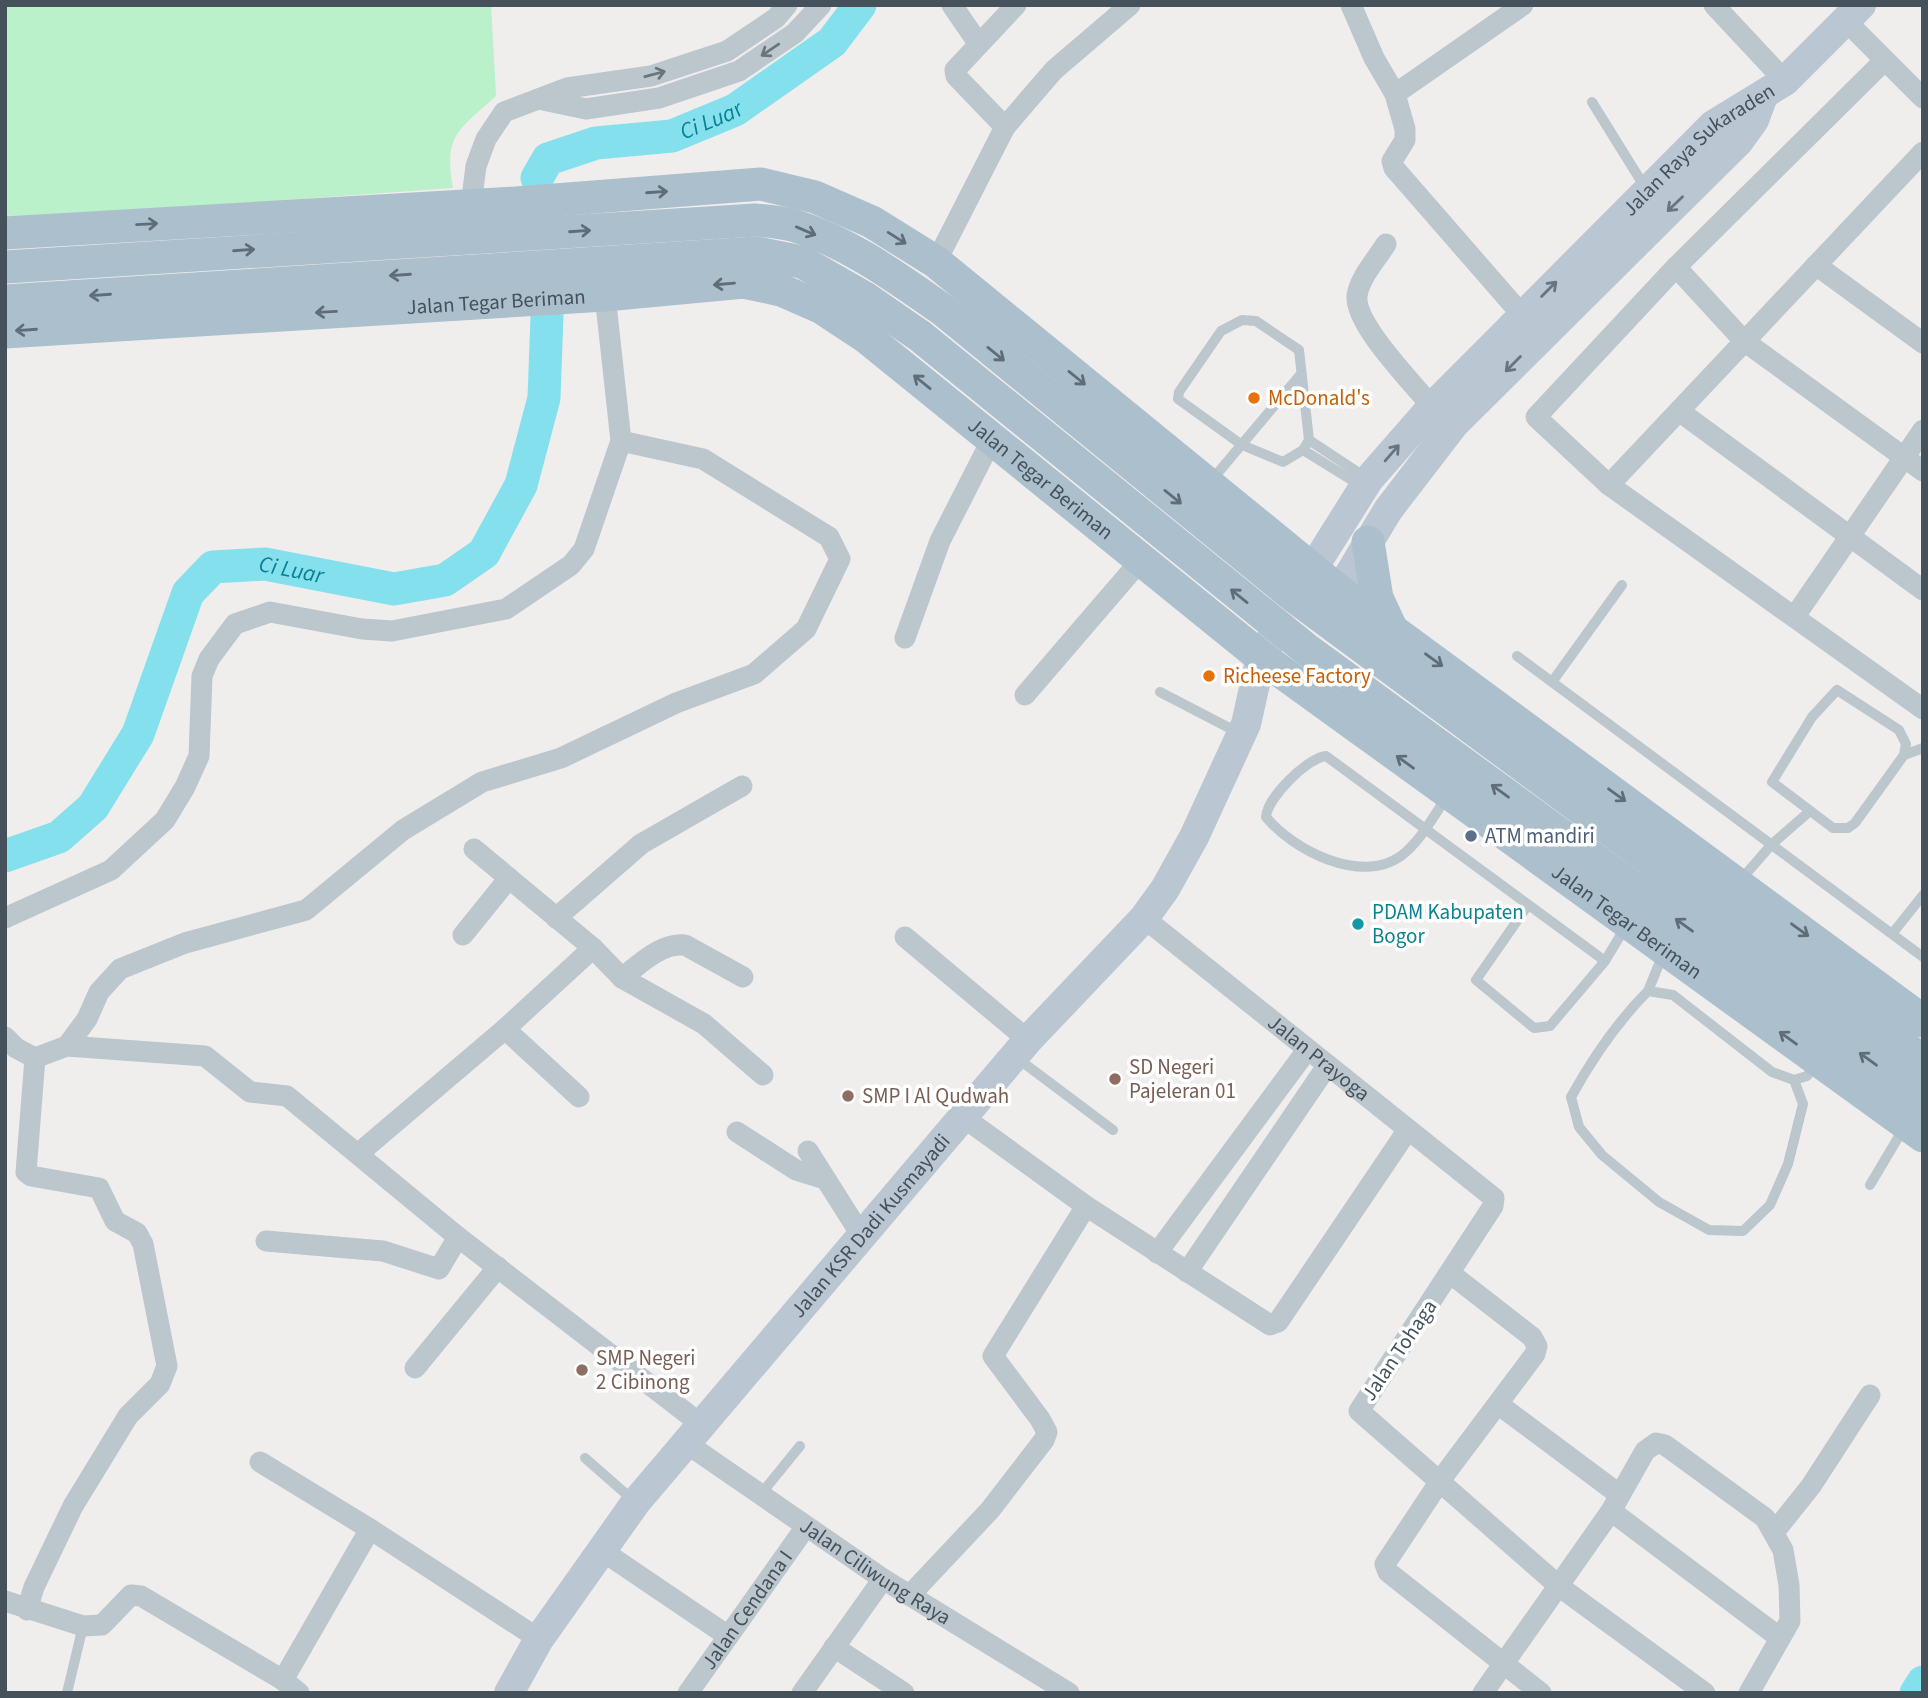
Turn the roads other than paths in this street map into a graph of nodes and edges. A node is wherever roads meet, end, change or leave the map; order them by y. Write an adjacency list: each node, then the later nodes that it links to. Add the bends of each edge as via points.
1 (787, 5): 15 (street, one-way to 1, via 567,88 651,76 727,51 776,18)
2 (821, 5): 15 (street, one-way to 15, via 795,33 739,71 659,99 586,108)
3 (952, 5): 10 (street)
4 (1016, 5): 10 (street)
5 (1130, 5): 17 (street, via 1054,70)
6 (1351, 5): 13 (street)
7 (1523, 5): 13 (street)
8 (1714, 5): 12 (street)
9 (1854, 13): 11 (street); 12 (main road)
10 (978, 43): 17 (street, via 957,66 956,76)
11 (1884, 61): 14 (street); 31 (street)
12 (1774, 88): 19 (main road, Jalan Raya Sukaraden, via 1713,125); 20 (main road, Jalan Raya Sukaraden, via 1739,141)
13 (1395, 94): 36 (street, via 1405,139 1394,156 1394,168)
14 (1923, 98)
15 (543, 100): 22 (street, via 504,112 486,139 476,166)
16 (1592, 102): 21 (lane)
17 (1005, 127): 28 (street)
18 (1923, 152): 29 (street)
19 (1683, 155): 20 (main road); 21 (main road, Jalan Raya Sukaraden)
20 (1705, 175): 55 (main road, Jalan Raya Sukaraden, one-way to 55, via 1454,424)
21 (1647, 191): 36 (main road, Jalan Raya Sukaraden, one-way to 21)
22 (471, 205): 23 (main road, one-way to 22); 28 (main road, one-way to 28, via 761,184 816,197)
23 (108, 226): 24 (main road); 27 (main road)
24 (5, 233)
25 (444, 237): 27 (main road, one-way to 25); 32 (main road); 57 (main road, one-way to 57, via 755,220 793,225 844,247 943,310)
26 (1386, 244): 42 (street, via 1359,287 1357,306 1365,323)
27 (92, 261): 30 (main road)
28 (936, 262): 52 (main road, one-way to 52)
29 (1816, 265): 39 (street); 40 (street)
30 (5, 267)
31 (1676, 267): 39 (street); 53 (street, via 1536,417)
32 (446, 273): 33 (main road, Jalan Tegar Beriman, one-way to 33); 62 (main road, Jalan Tegar Beriman, one-way to 32, via 920,337 802,262 756,253)
33 (151, 291): 35 (main road, Jalan Tegar Beriman, one-way to 35); 37 (main road)
34 (605, 295): 37 (main road, Jalan Tegar Beriman, one-way to 37); 45 (main road, Jalan Tegar Beriman, one-way to 34, via 866,337 822,308 781,290 744,282); 46 (street)
35 (5, 301)
36 (1523, 316): 42 (main road, Jalan Raya Sukaraden)
37 (119, 324): 38 (main road, Jalan Tegar Beriman, one-way to 38)
38 (5, 332)
39 (1744, 341): 43 (street); 49 (street)
40 (1923, 343)
41 (1301, 374): 47 (lane); 47 (lane, via 1299,351 1256,321 1242,320 1221,331 1178,399); 48 (lane)
42 (1432, 407): 51 (main road, Jalan Raya Sukaraden, one-way to 42)
43 (1679, 411): 53 (street); 54 (street)
44 (1923, 430): 49 (street)
45 (992, 439): 56 (main road, Jalan Tegar Beriman); 64 (street, via 940,541)
46 (621, 441): 85 (street, via 584,549 571,565 506,609 392,631 270,612 235,624 202,676 199,757 165,820 111,870); 102 (street, via 703,459 828,537 840,559 806,629 754,674 676,703 561,758 482,782 445,802 306,909 185,943 120,969 99,992)
47 (1242, 445): 48 (lane, via 1283,462); 52 (lane)
48 (1306, 445): 51 (lane)
49 (1904, 457): 50 (street); 54 (street)
50 (1923, 471)
51 (1366, 483): 57 (main road, Jalan Raya Sukaraden)
52 (1207, 485): 57 (main road)
53 (1609, 485): 61 (street)
54 (1850, 536): 59 (street); 61 (street)
55 (1368, 542): 60 (main road, Jalan Raya Sukaraden); 63 (main road, via 1374,586)
56 (1142, 561): 66 (main road, Jalan Tegar Beriman); 70 (street)
57 (1303, 583): 60 (main road); 62 (main road, Jalan KSR Dadi Kusmayadi)
58 (1622, 585): 68 (lane)
59 (1923, 590)
60 (1331, 605): 63 (main road); 67 (main road, Jalan KSR Dadi Kusmayadi); 106 (main road)
61 (1795, 616): 71 (street)
62 (1278, 628): 66 (main road, Jalan KSR Dadi Kusmayadi); 67 (main road, Jalan Tegar Beriman)
63 (1391, 628): 82 (main road, one-way to 82)
64 (905, 638)
65 (1517, 656): 68 (lane)
66 (1261, 657): 67 (main road, Jalan Tegar Beriman); 72 (main road, Jalan KSR Dadi Kusmayadi)
67 (1298, 663): 72 (main road, Jalan KSR Dadi Kusmayadi); 76 (main road, Jalan Tegar Beriman, one-way to 67); 112 (main road, Jalan Tegar Beriman, one-way to 67)
68 (1552, 682): 79 (lane)
69 (1160, 692): 72 (lane)
70 (1025, 695)
71 (1923, 709)
72 (1244, 729): 87 (main road, Jalan KSR Dadi Kusmayadi, via 1195,837)
73 (1923, 748): 74 (lane)
74 (1903, 755): 77 (lane, via 1848,828 1833,828); 77 (lane, via 1906,744 1899,730 1837,690 1812,717 1773,779 1774,786)
75 (742, 786): 86 (street, via 641,844)
76 (1449, 794): 78 (lane); 88 (main road, Jalan Tegar Beriman)
77 (1810, 811): 79 (lane)
78 (1424, 830): 78 (lane, via 1326,756 1303,767 1266,812 1270,822 1296,841 1345,866 1375,867 1400,857); 84 (lane)
79 (1772, 844): 82 (lane); 90 (lane)
80 (474, 849): 81 (street)
81 (509, 878): 86 (street); 89 (street)
82 (1738, 884): 99 (main road, one-way to 99)
83 (1923, 895): 90 (lane)
84 (1528, 905): 95 (lane); 95 (lane, via 1476,980 1534,1028 1550,1026)
85 (5, 918)
86 (556, 918): 92 (street)
87 (1144, 918): 103 (main road, Jalan KSR Dadi Kusmayadi); 104 (street, Jalan Prayoga)
88 (1629, 922): 93 (main road, Jalan Tegar Beriman); 95 (lane)
89 (463, 934)
90 (1892, 934): 94 (lane)
91 (905, 937): 103 (street)
92 (593, 948): 97 (street); 100 (street)
93 (1666, 948): 98 (lane); 108 (main road, Jalan Tegar Beriman, one-way to 93)
94 (1923, 957)
95 (1605, 961)
96 (743, 977): 97 (street, via 677,944 650,956)
97 (622, 978): 109 (street, via 704,1024)
98 (1648, 991): 108 (lane, via 1673,995 1772,1072); 108 (lane, via 1590,1063 1571,1097 1578,1127 1602,1155 1659,1202 1709,1230 1744,1231 1770,1205 1788,1164)
99 (1923, 1021)
100 (505, 1029): 110 (street); 117 (street)
101 (5, 1037): 105 (street)
102 (67, 1046): 105 (street); 117 (street, Jalan Ciliwung Raya, via 205,1056 250,1091 287,1096)
103 (1021, 1048): 111 (main road, Jalan KSR Dadi Kusmayadi); 113 (lane)
104 (1307, 1050): 107 (street, Jalan Prayoga); 125 (street)
105 (35, 1058): 148 (street, via 26,1172 99,1188 115,1221 137,1233 144,1244 167,1366 160,1384 128,1416 73,1506)
106 (1923, 1061)
107 (1327, 1066): 114 (street, Jalan Prayoga); 127 (street)
108 (1806, 1070): 112 (main road, Jalan Tegar Beriman)
109 (762, 1075)
110 (579, 1097)
111 (963, 1117): 121 (street); 123 (main road, Jalan KSR Dadi Kusmayadi)
112 (1917, 1120): 119 (lane)
113 (1113, 1130)
114 (1408, 1131): 120 (street, Jalan Prayoga); 127 (street, via 1275,1325 1263,1322)
115 (737, 1132): 118 (street, via 796,1170)
116 (808, 1150): 118 (street)
117 (359, 1153): 122 (street, Jalan Ciliwung Raya)
118 (825, 1179): 123 (street)
119 (1870, 1185)
120 (1494, 1198): 128 (street, Jalan Tohaga)
121 (1086, 1206): 125 (street); 146 (street, via 994,1349 993,1356 1040,1419 1044,1440 990,1510)
122 (458, 1237): 124 (street, via 439,1269 383,1251); 126 (street, Jalan Ciliwung Raya)
123 (863, 1238): 132 (main road, Jalan KSR Dadi Kusmayadi)
124 (265, 1241)
125 (1157, 1253): 127 (street)
126 (498, 1267): 129 (street); 132 (street, Jalan Ciliwung Raya)
127 (1186, 1272)
128 (1451, 1274): 131 (street, via 1532,1337 1537,1346); 136 (street, Jalan Tohaga, via 1359,1410)
129 (415, 1368)
130 (1870, 1395): 142 (street, via 1811,1486)
131 (1498, 1404): 136 (street); 139 (street)
132 (694, 1434): 137 (street, Jalan Ciliwung Raya); 138 (main road, Jalan KSR Dadi Kusmayadi)
133 (800, 1446): 137 (lane)
134 (585, 1458): 138 (lane)
135 (260, 1462): 141 (street)
136 (1438, 1483): 145 (street); 154 (street, via 1385,1564 1388,1572)
137 (759, 1496): 140 (street, Jalan Ciliwung Raya)
138 (636, 1502): 143 (main road, Jalan KSR Dadi Kusmayadi)
139 (1616, 1503): 142 (street, via 1645,1451 1656,1443 1765,1518); 145 (street); 151 (street)
140 (805, 1528): 144 (street, Jalan Ciliwung Raya); 150 (street, Jalan Cendana I)
141 (370, 1529): 152 (street); 155 (street)
142 (1775, 1531): 151 (street, via 1789,1585 1790,1621)
143 (601, 1550): 150 (street); 152 (main road, Jalan KSR Dadi Kusmayadi)
144 (883, 1579): 146 (street, Jalan Ciliwung Raya); 153 (street)
145 (1560, 1587): 154 (street); 164 (street)
146 (911, 1594): 161 (street, Jalan Ciliwung Raya)
147 (5, 1601): 148 (street)
148 (27, 1610): 149 (street)
149 (83, 1626): 155 (street, via 102,1625 131,1595 141,1596); 156 (lane)
150 (729, 1636): 158 (street, Jalan Cendana I)
151 (1780, 1638): 165 (street)
152 (539, 1639): 157 (main road, Jalan KSR Dadi Kusmayadi)
153 (834, 1647): 159 (street); 160 (street)
154 (1504, 1665): 162 (street); 163 (street)
155 (291, 1686)
156 (67, 1693)
157 (509, 1693)
158 (688, 1693)
159 (802, 1693)
160 (904, 1693)
161 (1069, 1693)
162 (1483, 1693)
163 (1541, 1693)
164 (1705, 1693)
165 (1749, 1693)

